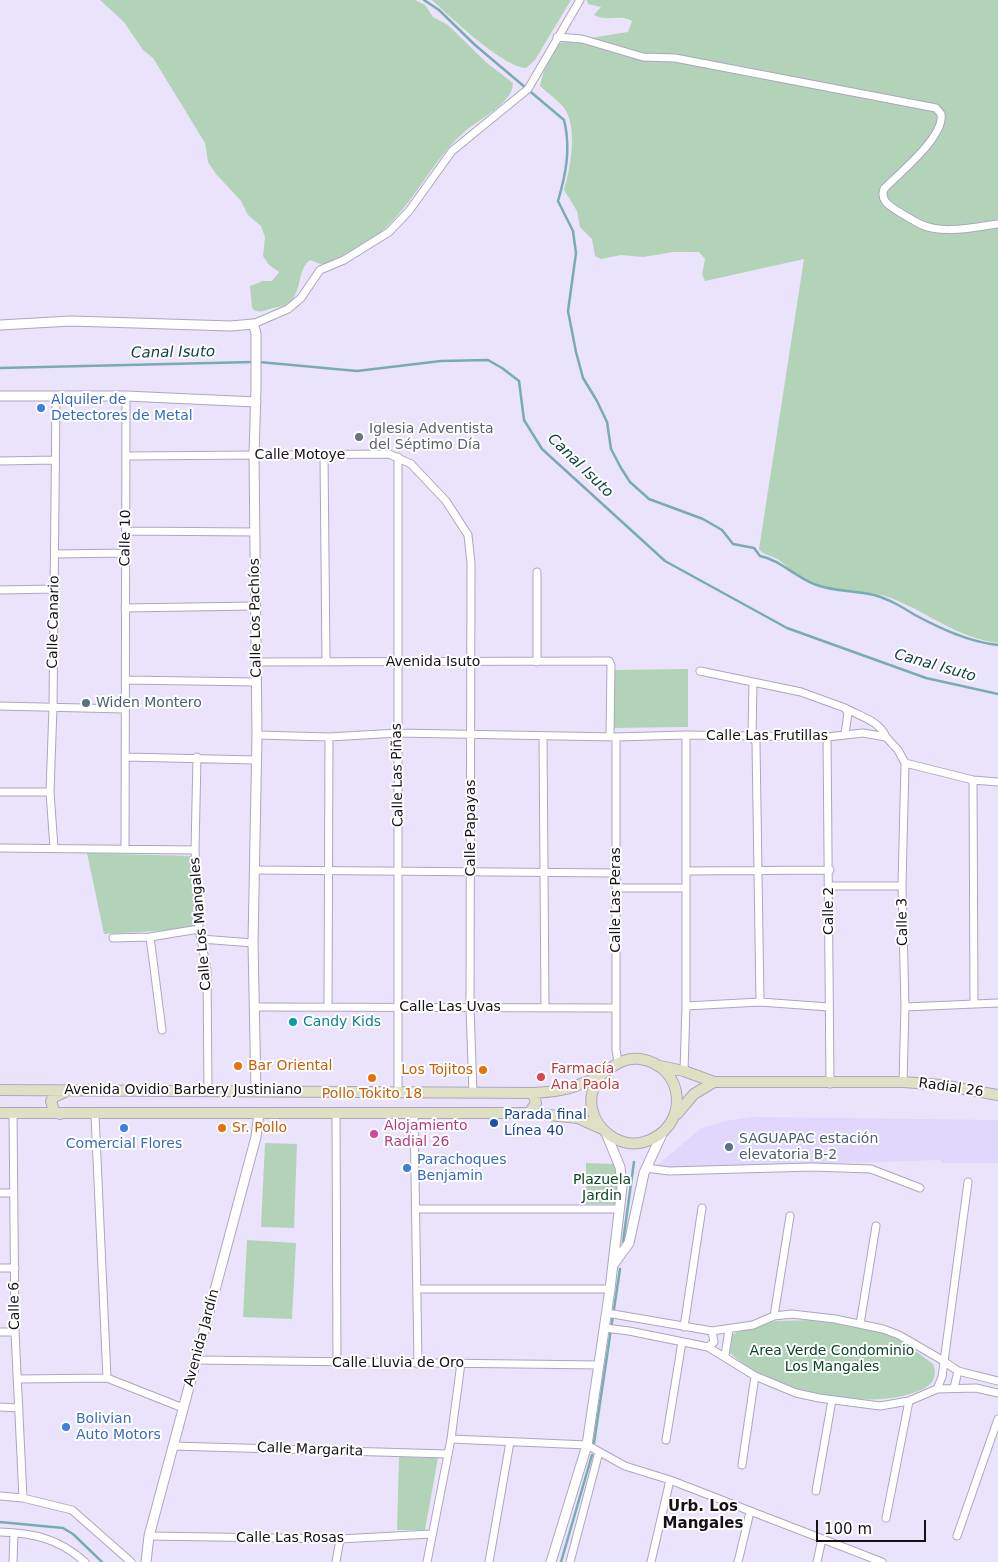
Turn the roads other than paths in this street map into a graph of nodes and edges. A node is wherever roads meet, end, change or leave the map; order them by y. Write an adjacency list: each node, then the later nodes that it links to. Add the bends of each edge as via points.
1 (580, 0): 2 (street)
2 (557, 37): 3 (street, via 582,40 643,57 675,58 936,108 941,114 940,124 912,164 884,188 883,197 888,205 921,225 961,229); 4 (street, via 528,89 452,151 409,211 389,232 344,260 320,270 301,298 288,309)
3 (998, 224)
4 (254, 324): 5 (street, via 71,321); 9 (street, Calle Los Pachíos)
5 (0, 325)
6 (0, 396): 7 (street)
7 (56, 396): 8 (street); 14 (street, Calle Canario)
8 (126, 396): 9 (street); 12 (street, Calle 10)
9 (256, 402): 10 (street, Calle Los Pachíos)
10 (254, 455): 11 (street, Calle Motoye); 12 (street, Calle Motoye); 17 (street, Calle Los Pachíos)
11 (324, 455): 13 (street, Calle Motoye, via 389,454); 26 (street)
12 (127, 456): 16 (street, Calle 10)
13 (398, 458): 20 (street, Calle Motoye, via 411,464 446,501 468,535); 29 (street, Calle Las Piñas)
14 (56, 460): 15 (street); 19 (street, Calle Canario)
15 (0, 461)
16 (126, 531): 17 (street); 18 (street, Calle 10)
17 (255, 532): 24 (street, Calle Los Pachíos)
18 (126, 553): 19 (street); 25 (street, Calle 10)
19 (55, 554): 22 (street, Calle Canario)
20 (471, 563): 30 (street, Calle Papayas)
21 (537, 572): 31 (street)
22 (55, 589): 23 (street); 37 (street, Calle Canario)
23 (0, 590)
24 (255, 606): 25 (street); 28 (street, Calle Los Pachíos)
25 (125, 608): 33 (street, Calle 10)
26 (326, 661): 28 (street, Avenida Isuto); 29 (street, Avenida Isuto)
27 (609, 661): 31 (street, Avenida Isuto); 48 (street, Calle Las Peras)
28 (257, 662): 34 (street, Calle Los Pachíos)
29 (397, 662): 30 (street, Avenida Isuto); 40 (street, Calle Las Piñas)
30 (471, 662): 31 (street, Avenida Isuto); 41 (street, Calle Papayas)
31 (537, 662)
32 (700, 671): 35 (street)
33 (126, 680): 34 (street); 38 (street, Calle 10)
34 (256, 682): 44 (street, Calle Los Pachíos)
35 (753, 683): 39 (street, via 800,692); 46 (street)
36 (0, 706): 37 (street)
37 (53, 707): 38 (street); 58 (street, Calle Canario)
38 (124, 709): 51 (street, Calle 10)
39 (847, 709): 42 (street); 50 (street, via 876,724)
40 (398, 733): 41 (street, Calle Las Frutillas); 47 (street, Calle Las Frutillas); 65 (street, Calle Las Piñas)
41 (471, 734): 45 (street, Calle Las Frutillas); 68 (street, Calle Papayas)
42 (845, 734): 49 (street, Calle Las Frutillas); 50 (street, Calle Las Frutillas, via 863,732)
43 (686, 735): 46 (street, Calle Las Frutillas); 48 (street, Calle Las Frutillas); 69 (street)
44 (257, 736): 47 (street, Calle Las Frutillas); 53 (street, Calle Los Pachíos)
45 (542, 736): 48 (street, Calle Las Frutillas); 70 (street)
46 (752, 736): 49 (street, Calle Las Frutillas); 66 (street, via 756,743)
47 (329, 737): 64 (street)
48 (613, 737): 71 (street, Calle Las Peras)
49 (828, 737): 67 (street, Calle 2)
50 (886, 737): 54 (street)
51 (125, 757): 52 (street); 61 (street, Calle 10)
52 (197, 757): 53 (street); 62 (street, Calle Los Mangales)
53 (255, 760): 63 (street, Calle Los Pachíos)
54 (905, 762): 55 (street); 73 (street, Calle 3)
55 (973, 780): 56 (street); 83 (street)
56 (998, 782)
57 (0, 792): 58 (street)
58 (50, 792): 60 (street, Calle Canario)
59 (0, 848): 60 (street)
60 (54, 848): 61 (street)
61 (125, 849): 62 (street)
62 (195, 850): 76 (street, Calle Los Mangales)
63 (255, 870): 64 (street); 80 (street, Calle Los Pachíos)
64 (328, 870): 65 (street); 86 (street)
65 (399, 870): 68 (street); 87 (street, Calle Las Piñas)
66 (759, 870): 67 (street); 69 (street); 81 (street)
67 (830, 870): 72 (street, Calle 2)
68 (471, 871): 70 (street); 88 (street, Calle Papayas)
69 (686, 871): 75 (street)
70 (542, 872): 71 (street); 89 (street)
71 (616, 873): 74 (street, Calle Las Peras)
72 (829, 886): 73 (street); 90 (street, Calle 2)
73 (902, 886): 91 (street, Calle 3)
74 (617, 888): 75 (street); 92 (street, Calle Las Peras)
75 (686, 888): 84 (street)
76 (199, 929): 77 (street); 79 (street, Calle Los Mangales)
77 (150, 937): 78 (street); 93 (street)
78 (113, 938)
79 (201, 939): 80 (street); 105 (street, Calle Los Mangales, via 207,970)
80 (254, 943): 85 (street, Calle Los Pachíos)
81 (760, 1002): 84 (street); 90 (street)
82 (998, 1003): 83 (street)
83 (974, 1004): 91 (street)
84 (686, 1006): 96 (street)
85 (254, 1007): 86 (street, Calle Las Uvas); 104 (street, Calle Los Pachíos)
86 (328, 1007): 87 (street, Calle Las Uvas)
87 (398, 1007): 88 (street, Calle Las Uvas); 106 (street, Calle Las Piñas)
88 (470, 1007): 89 (street, Calle Las Uvas); 108 (street, Calle Papayas)
89 (545, 1007): 92 (street, Calle Las Uvas)
90 (829, 1007): 100 (street, Calle 2)
91 (905, 1007): 99 (street, Calle 3)
92 (616, 1008): 94 (street, Calle Las Peras)
93 (162, 1030)
94 (618, 1062): 95 (main road, via 637,1059); 97 (main road)
95 (656, 1065): 96 (main road); 119 (main road, via 676,1087 678,1099)
96 (684, 1071): 98 (main road)
97 (602, 1074): 107 (main road, Avenida Ovidio Barbery Justiniano, via 575,1086); 120 (main road, via 591,1096 592,1110)
98 (714, 1082): 100 (main road); 119 (main road, via 694,1094)
99 (903, 1082): 100 (main road); 109 (main road, Radial 26)
100 (830, 1084)
101 (0, 1090): 102 (main road, Avenida Ovidio Barbery Justiniano)
102 (38, 1090): 103 (main road, Avenida Ovidio Barbery Justiniano); 112 (main road, via 47,1101)
103 (68, 1090): 105 (main road, Avenida Ovidio Barbery Justiniano); 116 (main road, via 51,1102 54,1111)
104 (256, 1090): 105 (main road, Avenida Ovidio Barbery Justiniano); 106 (main road, Avenida Ovidio Barbery Justiniano)
105 (208, 1091)
106 (398, 1092): 108 (main road, Avenida Ovidio Barbery Justiniano)
107 (533, 1092): 108 (main road, Avenida Ovidio Barbery Justiniano); 115 (main road, via 536,1103)
108 (473, 1093)
109 (998, 1095)
110 (0, 1113): 111 (main road, Avenida Ovidio Barbery Justiniano)
111 (13, 1113): 112 (main road, Avenida Ovidio Barbery Justiniano); 126 (street, Calle 6)
112 (36, 1113): 116 (main road, Avenida Ovidio Barbery Justiniano)
113 (259, 1113): 117 (main road, Avenida Ovidio Barbery Justiniano); 118 (main road, Avenida Ovidio Barbery Justiniano); 149 (street, Avenida Jardín, via 256,1137)
114 (414, 1113): 115 (main road, Avenida Ovidio Barbery Justiniano); 117 (main road, Avenida Ovidio Barbery Justiniano); 129 (street)
115 (529, 1113): 120 (main road, Avenida Ovidio Barbery Justiniano, via 578,1118)
116 (61, 1114): 118 (main road, Avenida Ovidio Barbery Justiniano)
117 (336, 1114): 151 (street)
118 (95, 1115): 157 (street)
119 (673, 1119): 121 (main road)
120 (604, 1132): 121 (main road, via 628,1144 646,1142); 128 (street, via 620,1168)
121 (662, 1134): 122 (street)
122 (646, 1168): 124 (street, via 669,1171 812,1167 871,1169); 132 (street, via 629,1243)
123 (968, 1182): 150 (street)
124 (920, 1188)
125 (0, 1193): 126 (street)
126 (13, 1193): 134 (street, Calle 6)
127 (702, 1208): 140 (street)
128 (620, 1209): 129 (street); 132 (street)
129 (416, 1210): 135 (street)
130 (790, 1216): 138 (street)
131 (876, 1226): 139 (street)
132 (613, 1265): 136 (street)
133 (0, 1268): 134 (street)
134 (15, 1268): 145 (street, Calle 6)
135 (417, 1289): 136 (street); 153 (street)
136 (610, 1289): 137 (street)
137 (612, 1314): 140 (street); 141 (street)
138 (774, 1316): 139 (street, via 806,1315); 142 (street)
139 (860, 1324): 150 (street, via 900,1335)
140 (684, 1327): 143 (street)
141 (610, 1328): 146 (street); 154 (street)
142 (729, 1330): 143 (street); 148 (street)
143 (712, 1331): 147 (street, via 714,1342)
144 (0, 1332): 145 (street)
145 (16, 1332): 158 (street, Calle 6)
146 (682, 1342): 147 (street); 170 (street)
147 (708, 1347): 148 (street)
148 (725, 1356): 156 (street)
149 (196, 1360): 151 (street, Calle Lluvia de Oro); 167 (street, Avenida Jardín)
150 (942, 1360): 155 (street); 161 (street, via 942,1377)
151 (337, 1363): 153 (street, Calle Lluvia de Oro)
152 (461, 1363): 153 (street, Calle Lluvia de Oro); 154 (street, Calle Lluvia de Oro); 169 (street)
153 (418, 1364)
154 (599, 1365): 173 (street)
155 (958, 1371): 159 (street); 160 (street)
156 (755, 1376): 163 (street, via 796,1393); 176 (street)
157 (107, 1378): 158 (street); 167 (street)
158 (18, 1379): 166 (street, Calle 6)
159 (998, 1381)
160 (954, 1388): 161 (street); 162 (street)
161 (937, 1389): 164 (street)
162 (998, 1393)
163 (832, 1400): 164 (street, via 880,1406); 178 (street)
164 (909, 1401): 182 (street)
165 (0, 1407): 166 (street)
166 (18, 1408): 180 (street, Calle 6)
167 (183, 1408): 172 (street, Avenida Jardín)
168 (998, 1419): 187 (street)
169 (451, 1439): 171 (street); 175 (street)
170 (666, 1440)
171 (510, 1442): 173 (street); 196 (street)
172 (173, 1446): 175 (street, Calle Margarita); 186 (street, Avenida Jardín)
173 (587, 1446): 174 (street); 197 (street)
174 (599, 1452): 177 (street, via 625,1466); 198 (street)
175 (447, 1454): 185 (street)
176 (742, 1465)
177 (670, 1480): 181 (street); 199 (street)
178 (816, 1491)
179 (0, 1496): 180 (street)
180 (22, 1498): 192 (street, via 79,1514)
181 (750, 1512): 189 (street); 200 (street)
182 (886, 1518)
183 (0, 1532): 184 (street)
184 (14, 1533): 190 (street); 191 (street, via 57,1541)
185 (431, 1534): 188 (street, Calle Las Rosas); 195 (street)
186 (149, 1536): 188 (street, Calle Las Rosas); 193 (street, Avenida Jardín)
187 (957, 1536)
188 (340, 1539): 194 (street)
189 (822, 1539): 201 (street); 202 (street)
190 (13, 1562)
191 (85, 1562)
192 (131, 1562)
193 (146, 1562)
194 (336, 1562)
195 (427, 1562)
196 (489, 1562)
197 (551, 1562)
198 (570, 1562)
199 (651, 1562)
200 (738, 1562)
201 (816, 1562)
202 (882, 1562)

